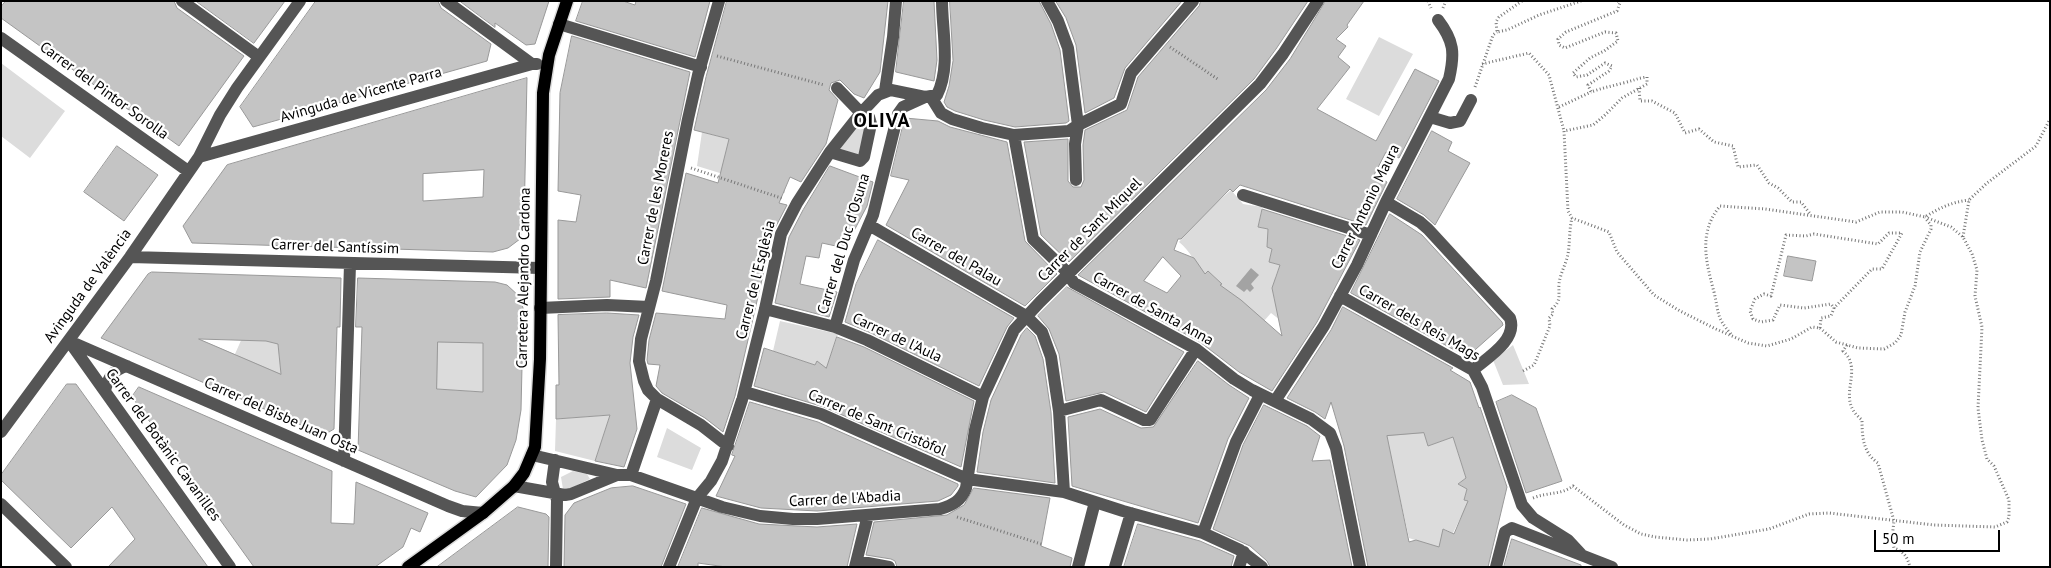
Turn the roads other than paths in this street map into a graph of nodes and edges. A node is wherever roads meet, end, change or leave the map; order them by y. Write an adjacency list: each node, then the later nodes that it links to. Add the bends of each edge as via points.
1 (182, 1): 14 (street)
2 (300, 1): 14 (street, Avinguda de València)
3 (446, 1): 15 (street)
4 (567, 1): 12 (main road, Carretera Alejandro Cardona)
5 (719, 1): 17 (street, Carrer de les Moreres)
6 (896, 1): 19 (street)
7 (942, 1): 20 (street, via 944,59 940,86)
8 (1047, 1): 24 (street, via 1066,39)
9 (1193, 1): 24 (street, via 1131,73 1120,104)
10 (1318, 1): 37 (street, Carrer de Sant Miquel, via 1271,72 1243,103)
11 (1438, 20): 23 (street, Carrer Antonio Maura, via 1448,33 1453,56 1449,79)
12 (559, 24): 16 (main road, Carretera Alejandro Cardona); 17 (street)
13 (1, 38): 28 (street, Carrer del Pintor Sorolla)
14 (259, 57): 27 (street, Avinguda de València, via 220,115)
15 (532, 64): 16 (street); 27 (street, Avinguda de Vicente Parra)
16 (546, 65): 36 (main road, Carretera Alejandro Cardona, via 542,114)
17 (701, 67): 39 (street, Carrer de les Moreres)
18 (837, 88): 22 (street)
19 (885, 91): 20 (street); 22 (street, Carrer de l'Esglèsia)
20 (931, 96): 25 (street, via 941,113 982,128); 32 (street, Carrer del Duc d'Osuna, via 904,107 898,114)
21 (1471, 100): 23 (street, via 1460,121 1450,123)
22 (861, 113): 26 (street, Carrer de l'Esglèsia); 26 (street, via 871,120 864,157 860,161)
23 (1430, 117): 31 (street, Carrer Antonio Maura)
24 (1078, 125): 25 (street, via 1069,131); 29 (street)
25 (1014, 135): 37 (street, Carrer de Santa Anna, via 1033,239)
26 (830, 152): 41 (street, Carrer de l'Esglèsia, via 781,234)
27 (198, 157): 28 (street, Avinguda de València)
28 (188, 171): 34 (street, Avinguda de València)
29 (1076, 180)
30 (1243, 195): 33 (street)
31 (1386, 202): 33 (street, Carrer Antonio Maura); 47 (street, via 1424,225 1510,318 1513,324 1511,334)
32 (869, 225): 42 (street, Carrer del Palau); 43 (street, Carrer del Duc d'Osuna, via 852,266)
33 (1371, 235): 38 (street, Carrer Antonio Maura)
34 (130, 256): 35 (street, Carrer del Santíssim); 44 (street, Avinguda de València)
35 (350, 264): 36 (street, Carrer del Santíssim); 59 (street)
36 (540, 268): 40 (main road, Carretera Alejandro Cardona)
37 (1068, 275): 42 (street, Carrer de Sant Miquel); 45 (street, Carrer de Santa Anna, via 1079,288)
38 (1340, 296): 47 (street, Carrer dels Reis Mags); 53 (street, Carrer Antonio Maura)
39 (649, 307): 40 (street); 52 (street, Carrer de les Moreres, via 639,361 648,390)
40 (540, 308): 57 (main road, Carretera Alejandro Cardona, via 537,424)
41 (765, 310): 43 (street, Carrer de l'Aula); 50 (street, Carrer de l'Esglèsia)
42 (1026, 316): 51 (street, Carrer de Sant Miquel, via 1009,340); 54 (street, Carrer del Palau, via 1047,342)
43 (835, 327): 51 (street, Carrer de l'Aula)
44 (69, 342): 46 (street, Carrer del Bisbe Juan Osta); 48 (street, Carrer del Botànic Cavanilles); 55 (street, Avinguda de València)
45 (1196, 349): 49 (street, Carrer de Santa Anna); 54 (street, via 1148,421 1101,400)
46 (127, 366): 48 (street, via 111,374); 59 (street, Carrer del Bisbe Juan Osta)
47 (1473, 370): 76 (street, Carrer dels Reis Mags, via 1482,387 1522,505 1532,518 1568,540)
48 (105, 391): 79 (street, Carrer del Botànic Cavanilles)
49 (1260, 395): 53 (street, Carrer de Santa Anna); 73 (street, via 1233,450)
50 (743, 396): 56 (street, Carrer de l'Esglèsia); 62 (street, Carrer de Sant Cristòfol, via 821,414)
51 (983, 397): 62 (street, Carrer de Sant Miquel)
52 (657, 399): 56 (street, via 701,425); 60 (street)
53 (1275, 401): 89 (street, Carrer de Santa Anna, via 1312,419 1333,438)
54 (1059, 410): 64 (street, Carrer del Palau)
55 (1, 432)
56 (728, 446): 67 (street, Carrer de l'Esglèsia, via 712,481)
57 (532, 455): 58 (street); 63 (main road, Carretera Alejandro Cardona)
58 (555, 460): 61 (street); 65 (street, via 552,482)
59 (344, 461): 70 (street, Carrer del Bisbe Juan Osta, via 448,506)
60 (631, 474): 61 (street); 67 (street, Carrer de l'Abadia)
61 (617, 475): 65 (street, via 571,494)
62 (967, 479): 64 (street, Carrer de Sant Cristòfol); 66 (street, Carrer de Sant Miquel)
63 (514, 486): 65 (street); 70 (main road, Carretera Alejandro Cardona)
64 (1064, 492): 68 (street, Carrer de Sant Cristòfol)
65 (556, 494): 82 (street)
66 (962, 496): 72 (street, Carrer de l'Abadia, via 956,503 940,509)
67 (697, 498): 72 (street, Carrer de l'Abadia, via 766,517 799,520); 83 (street, Carrer de l'Esglèsia)
68 (1095, 502): 71 (street, Carrer de Sant Cristòfol); 85 (street)
69 (1, 504): 78 (street)
70 (483, 513): 75 (main road, Carretera Alejandro Cardona)
71 (1131, 514): 73 (street, Carrer de Sant Cristòfol); 86 (street)
72 (868, 515): 77 (street)
73 (1203, 533): 74 (street, Carrer de Sant Cristòfol)
74 (1244, 552): 87 (street); 88 (street, Carrer de Sant Cristòfol)
75 (427, 554): 80 (main road, Carretera Alejandro Cardona); 81 (street)
76 (1581, 554): 90 (street, via 1512,528 1506,532); 91 (street)
77 (856, 564): 84 (street)
78 (66, 567)
79 (230, 567)
80 (408, 567)
81 (424, 567)
82 (556, 567)
83 (670, 567)
84 (890, 567)
85 (1078, 567)
86 (1114, 567)
87 (1239, 567)
88 (1262, 567)
89 (1360, 567)
90 (1496, 567)
91 (1612, 567)

